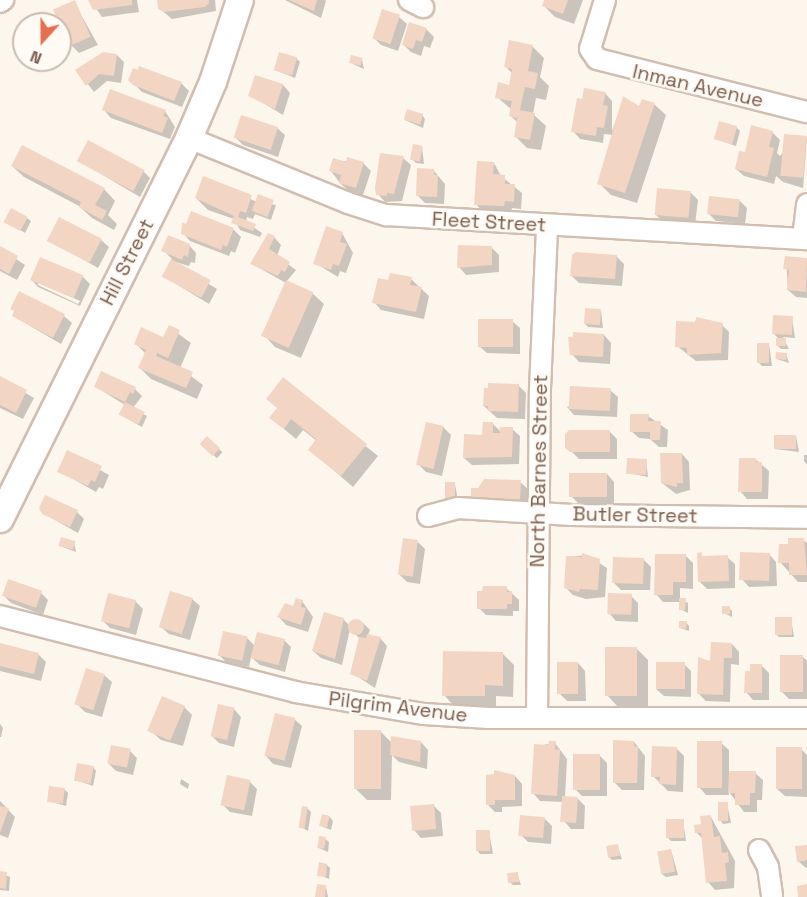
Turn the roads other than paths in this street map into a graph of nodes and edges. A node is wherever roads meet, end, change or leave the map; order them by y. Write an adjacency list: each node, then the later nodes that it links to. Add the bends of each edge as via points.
1 (240, 0): 4 (street, Hill Street, via 213,82)
2 (605, 0): 3 (street, Inman Avenue, via 591,54 630,70)
3 (807, 112)
4 (189, 138): 6 (street, Fleet Street, via 380,214); 11 (street, Hill Street)
5 (807, 204): 7 (street)
6 (547, 226): 7 (street, Fleet Street); 8 (street, North Barnes Street)
7 (805, 238)
8 (538, 512): 9 (street, Butler Street, via 458,508); 10 (street, Butler Street); 13 (street, North Barnes Street)
9 (428, 516)
10 (807, 518)
11 (0, 519)
12 (0, 616): 13 (street, Pilgrim Avenue, via 324,698 424,714)
13 (537, 718): 14 (street, Pilgrim Avenue)
14 (807, 718)
15 (759, 850): 16 (street, via 768,867)
16 (772, 897)

